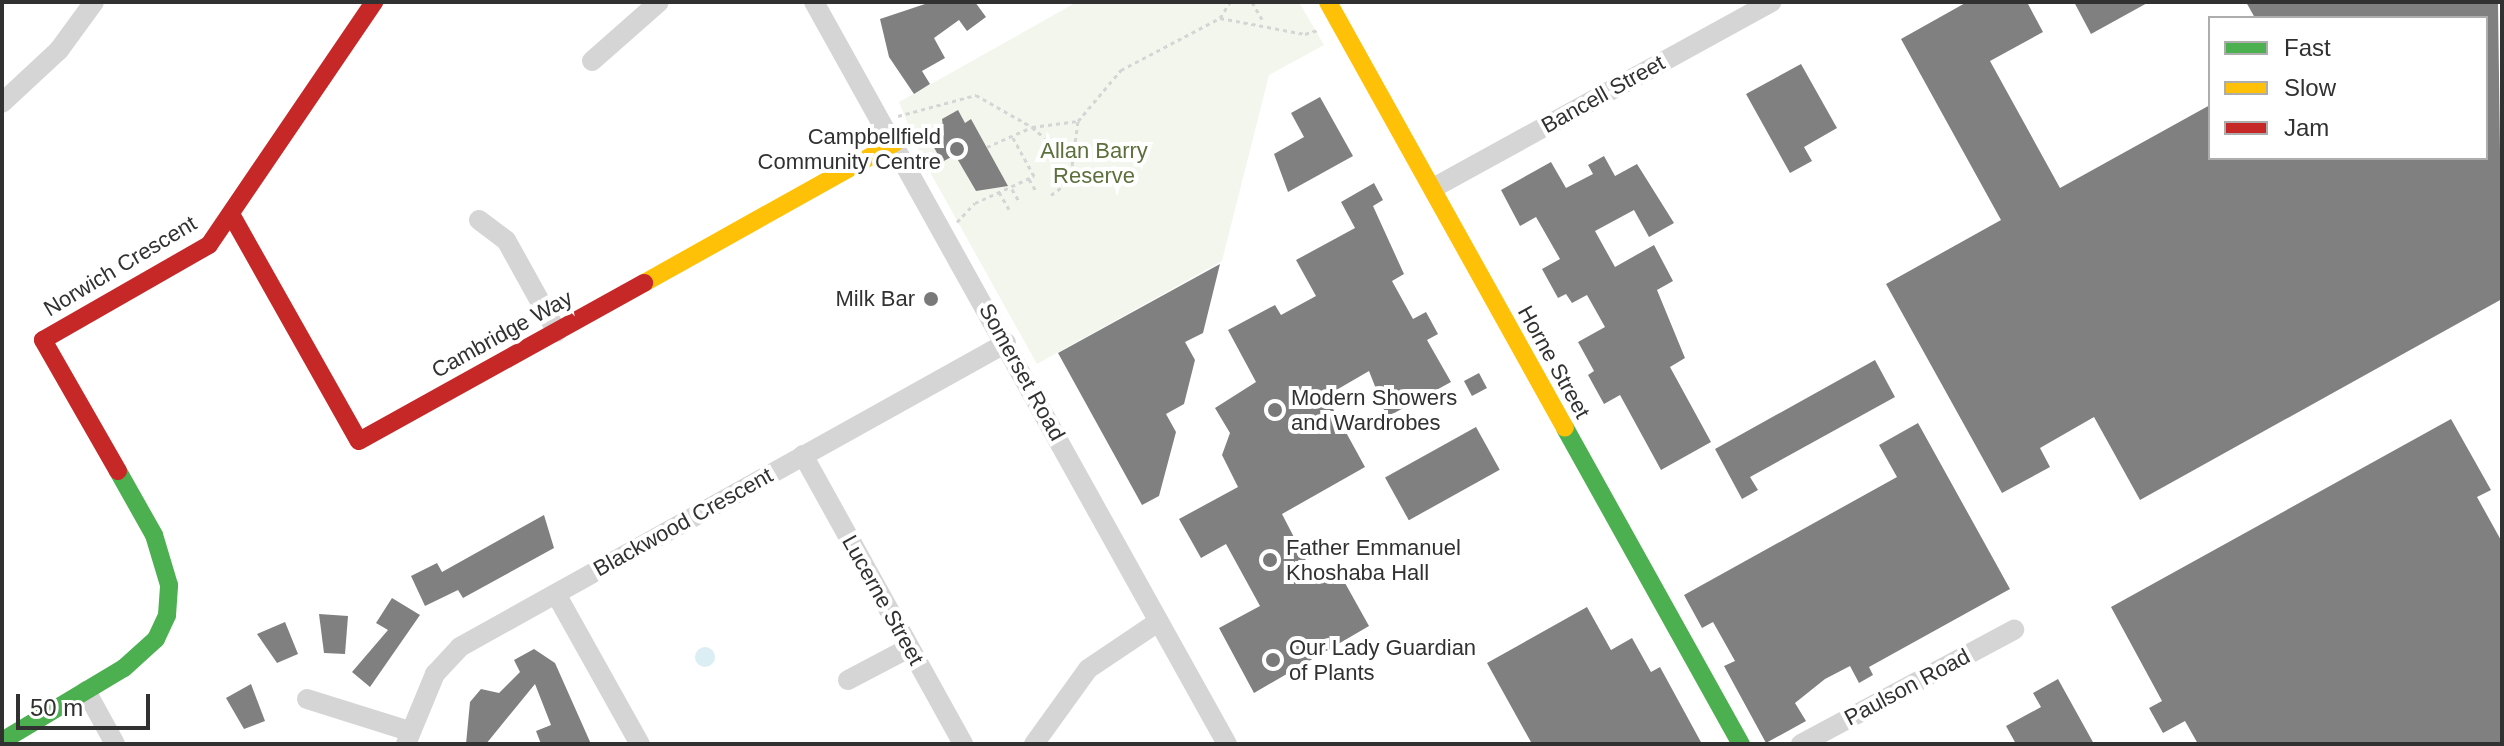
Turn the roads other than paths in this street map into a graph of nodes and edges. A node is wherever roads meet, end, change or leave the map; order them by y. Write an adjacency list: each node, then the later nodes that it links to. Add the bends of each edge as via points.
1 (94, 2): 8 (street, via 41,71)
2 (374, 2): 11 (street, Norwich Crescent)
3 (659, 2): 7 (street)
4 (1328, 2): 10 (street, Horne Street)
5 (1771, 2): 10 (street, Bancell Street)
6 (823, 5): 9 (street, Somerset Road)
7 (592, 61)
8 (2, 103)
9 (895, 143): 13 (street, Cambridge Way); 14 (street, Somerset Road)
10 (1435, 187): 30 (street, Horne Street)
11 (232, 216): 13 (street, Cambridge Way, via 359,441); 21 (street, Norwich Crescent, via 209,245 43,340 154,535 169,585 156,639)
12 (479, 220): 13 (street, via 506,240)
13 (557, 332)
14 (1006, 343): 15 (street, Blackwood Crescent); 17 (street, Somerset Road)
15 (803, 455): 16 (street, Blackwood Crescent); 19 (street, Lucerne Street)
16 (556, 594): 23 (street, Blackwood Crescent, via 460,647 435,674); 26 (street)
17 (1158, 622): 28 (street, via 1088,669); 29 (street, Somerset Road)
18 (2014, 630): 31 (street, Paulson Road)
19 (909, 648): 20 (street); 27 (street, Lucerne Street)
20 (848, 680)
21 (86, 691): 24 (street); 25 (street)
22 (307, 699): 23 (street)
23 (406, 737)
24 (2, 741)
25 (115, 744)
26 (640, 744)
27 (963, 744)
28 (1034, 744)
29 (1227, 744)
30 (1741, 744)
31 (1801, 744)

